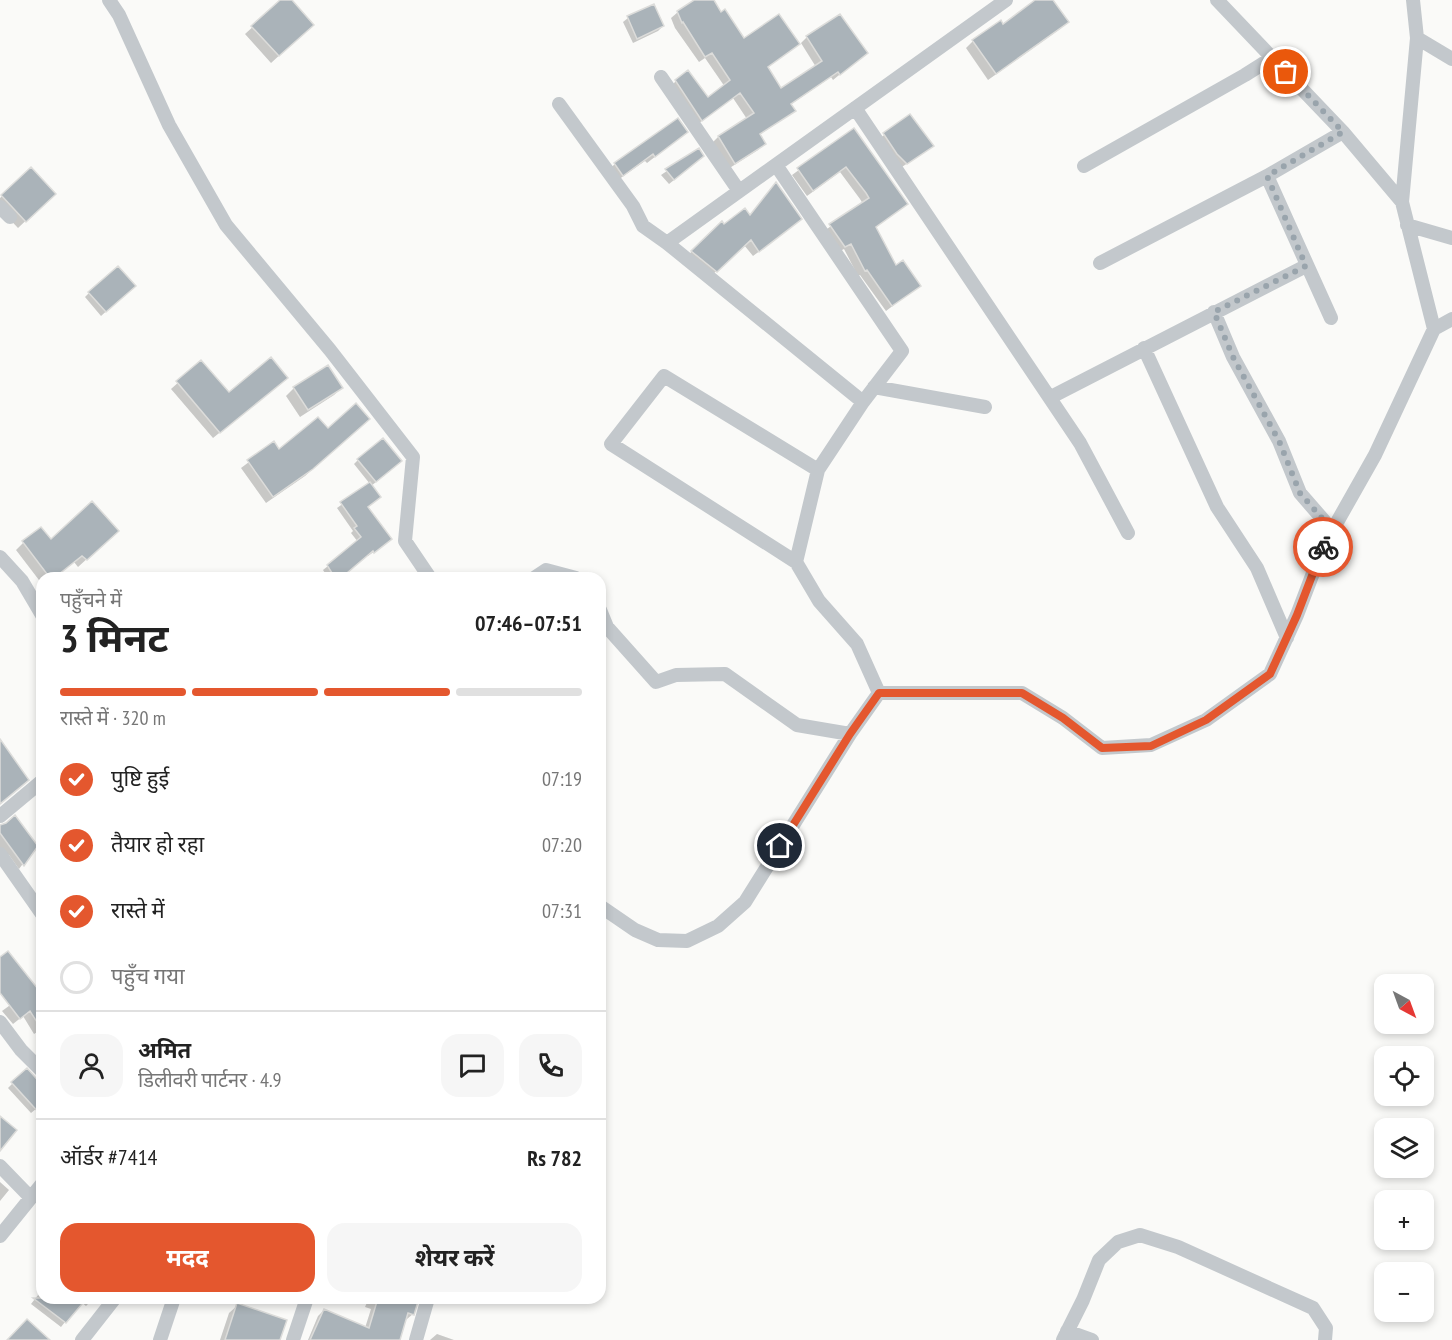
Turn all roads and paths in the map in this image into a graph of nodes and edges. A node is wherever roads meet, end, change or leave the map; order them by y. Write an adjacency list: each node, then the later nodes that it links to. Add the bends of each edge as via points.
1 (109, 0): 38 (street, via 169,125 226,225 413,457 405,541)
2 (1006, 0): 10 (street)
3 (1216, 0): 6 (street)
4 (1413, 0): 5 (street)
5 (1417, 38): 7 (street); 16 (street)
6 (1272, 58): 11 (street); 13 (street)
7 (1452, 59)
8 (661, 77): 15 (street)
9 (559, 104): 21 (street, via 643,226)
10 (855, 108): 12 (street); 30 (street)
11 (1343, 132): 14 (street); 16 (street)
12 (776, 165): 15 (street); 29 (street, via 902,351)
13 (1084, 166)
14 (1267, 176): 22 (street); 23 (street)
15 (739, 191): 21 (street)
16 (1402, 202): 19 (street)
17 (0, 207): 18 (street)
18 (10, 217)
19 (1407, 225): 20 (street); 27 (street)
20 (1452, 237)
21 (667, 243): 31 (street)
22 (1100, 263)
23 (1306, 266): 24 (street); 25 (street)
24 (1214, 312): 28 (street); 34 (street, via 1233,357 1279,441 1300,493)
25 (1331, 318)
26 (1452, 319): 27 (street)
27 (1434, 330): 34 (street, via 1376,455)
28 (1144, 348): 30 (street); 41 (street, via 1217,507 1257,568)
29 (874, 387): 31 (street); 32 (street)
30 (1051, 397): 35 (street)
31 (863, 402): 33 (street)
32 (985, 407)
33 (818, 470): 37 (street); 37 (street, via 664,376 610,444)
34 (1333, 531): 41 (street)
35 (1128, 532)
36 (0, 557): 39 (street, via 22,581)
37 (796, 562): 42 (street, via 819,601 857,644)
38 (426, 572)
39 (36, 605)
40 (606, 623): 43 (street, via 656,682 676,675 725,674 797,725)
41 (1287, 638): 42 (street, via 1270,674 1206,720 1151,746 1102,748 1022,693)
42 (879, 693): 43 (street)
43 (850, 734): 48 (street, via 745,902 718,926 687,941 658,940)
44 (36, 785): 45 (street)
45 (0, 816)
46 (0, 854): 47 (street)
47 (36, 905)
48 (606, 910)
49 (0, 1022): 50 (street)
50 (36, 1065)
51 (0, 1166): 53 (street)
52 (36, 1192): 53 (street)
53 (31, 1198): 54 (street)
54 (0, 1236)
55 (110, 1304): 60 (street)
56 (172, 1304): 61 (street)
57 (305, 1304): 62 (street)
58 (426, 1304): 63 (street)
59 (1065, 1336): 64 (street); 65 (street, via 1099,1260 1118,1242 1140,1235 1178,1247 1313,1308 1326,1328)
60 (82, 1340)
61 (160, 1340)
62 (293, 1340)
63 (416, 1340)
64 (1092, 1340)
65 (1325, 1340)

